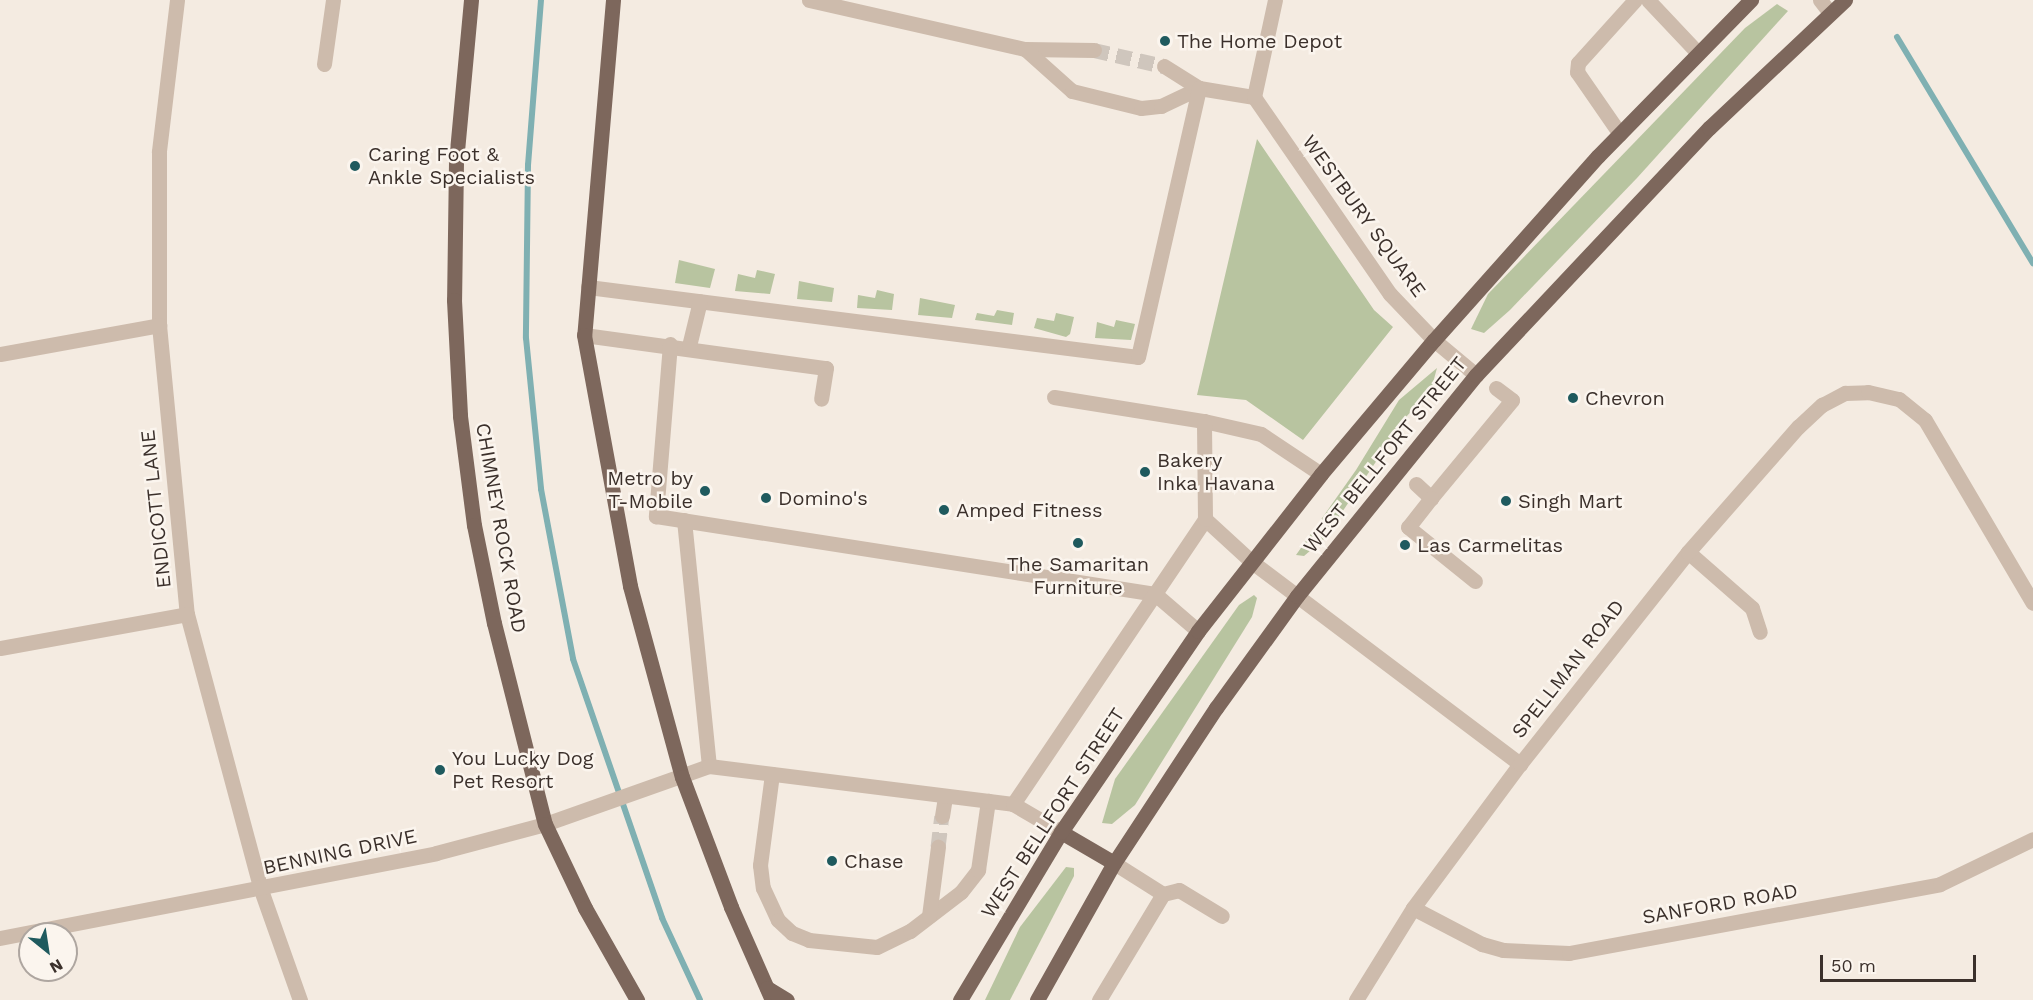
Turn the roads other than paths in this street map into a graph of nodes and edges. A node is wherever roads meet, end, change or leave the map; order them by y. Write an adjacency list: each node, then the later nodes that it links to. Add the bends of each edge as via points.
1 (177, 0): 23 (street, ENDICOTT LANE, via 159,152)
2 (333, 0): 16 (street)
3 (471, 0): 57 (main road, CHIMNEY ROCK ROAD, via 456,162 454,300 460,416 474,525 494,623)
4 (613, 0): 21 (main road)
5 (809, 0): 13 (street)
6 (1275, 0): 19 (street)
7 (1635, 0): 20 (street, via 1578,63 1577,72)
8 (1648, 0): 15 (street)
9 (1820, 0): 12 (street)
10 (1845, 0): 12 (main road, WEST BELLFORT STREET)
11 (1744, 3): 15 (main road, WEST BELLFORT STREET)
12 (1830, 13): 29 (main road, WEST BELLFORT STREET, via 1708,128)
13 (1025, 49): 14 (street); 18 (street, via 1072,92 1141,108 1161,106)
14 (1095, 50)
15 (1698, 53): 20 (main road, WEST BELLFORT STREET)
16 (324, 64)
17 (1164, 66): 18 (street)
18 (1199, 88): 19 (street); 22 (street, via 1138,357)
19 (1254, 97): 25 (street, WESTBURY SQUARE, via 1390,294)
20 (1620, 134): 25 (main road, WEST BELLFORT STREET)
21 (588, 287): 22 (street); 24 (main road)
22 (700, 301): 27 (street)
23 (159, 326): 28 (street); 45 (street, ENDICOTT LANE)
24 (584, 335): 26 (street); 52 (main road, via 630,586)
25 (1434, 340): 29 (street, WESTBURY SQUARE); 34 (main road, WEST BELLFORT STREET)
26 (669, 344): 27 (street); 38 (street, via 656,516)
27 (689, 346): 32 (street, via 826,368)
28 (0, 354)
29 (1476, 375): 43 (main road, WEST BELLFORT STREET)
30 (1496, 388): 36 (street, via 1512,400)
31 (1054, 397): 33 (street)
32 (821, 399)
33 (1204, 421): 34 (street, via 1261,434); 37 (street)
34 (1321, 474): 40 (main road, WEST BELLFORT STREET)
35 (1416, 484): 36 (street)
36 (1431, 498): 41 (street, via 1408,527)
37 (1205, 519): 40 (street); 42 (street)
38 (684, 520): 42 (street); 50 (street)
39 (1688, 552): 44 (street, SPELLMAN ROAD, via 1822,405 1845,393 1868,392 1899,399 1925,420); 47 (street, via 1752,609); 49 (street, SPELLMAN ROAD)
40 (1252, 562): 43 (street); 46 (main road, WEST BELLFORT STREET)
41 (1475, 581)
42 (1155, 594): 46 (street); 55 (street)
43 (1297, 596): 49 (street); 61 (main road, WEST BELLFORT STREET, via 1216,708)
44 (2033, 603)
45 (188, 614): 48 (street); 62 (street, ENDICOTT LANE)
46 (1198, 631): 58 (main road, WEST BELLFORT STREET)
47 (1760, 632)
48 (0, 648)
49 (1520, 764): 64 (street, SPELLMAN ROAD)
50 (709, 766): 51 (street); 52 (street, BENNING DRIVE)
51 (772, 774): 53 (street); 65 (street, via 760,866 763,888 778,920 792,933 809,940 878,947)
52 (682, 777): 57 (street, BENNING DRIVE); 69 (main road)
53 (945, 796): 54 (street); 56 (street)
54 (988, 801): 55 (street); 65 (street, via 978,870 962,892)
55 (1013, 804): 58 (street)
56 (942, 816)
57 (544, 824): 62 (street, BENNING DRIVE, via 425,856); 71 (main road, CHIMNEY ROCK ROAD)
58 (1061, 832): 61 (main road); 68 (main road, WEST BELLFORT STREET)
59 (2033, 839): 64 (street, SANFORD ROAD, via 1980,868 1931,886 1569,953 1503,950 1482,944)
60 (938, 847): 65 (street)
61 (1114, 863): 63 (street); 75 (main road, WEST BELLFORT STREET)
62 (261, 890): 67 (street, BENNING DRIVE); 70 (street, ENDICOTT LANE)
63 (1163, 894): 66 (street, via 1179,890); 76 (street)
64 (1413, 908): 77 (street, SPELLMAN ROAD)
65 (929, 916)
66 (1222, 916)
67 (0, 938)
68 (967, 986): 73 (main road); 74 (main road, WEST BELLFORT STREET)
69 (769, 994): 72 (main road)
70 (300, 1000)
71 (637, 1000)
72 (787, 1000)
73 (950, 1000)
74 (960, 1000)
75 (1037, 1000)
76 (1099, 1000)
77 (1356, 1000)

